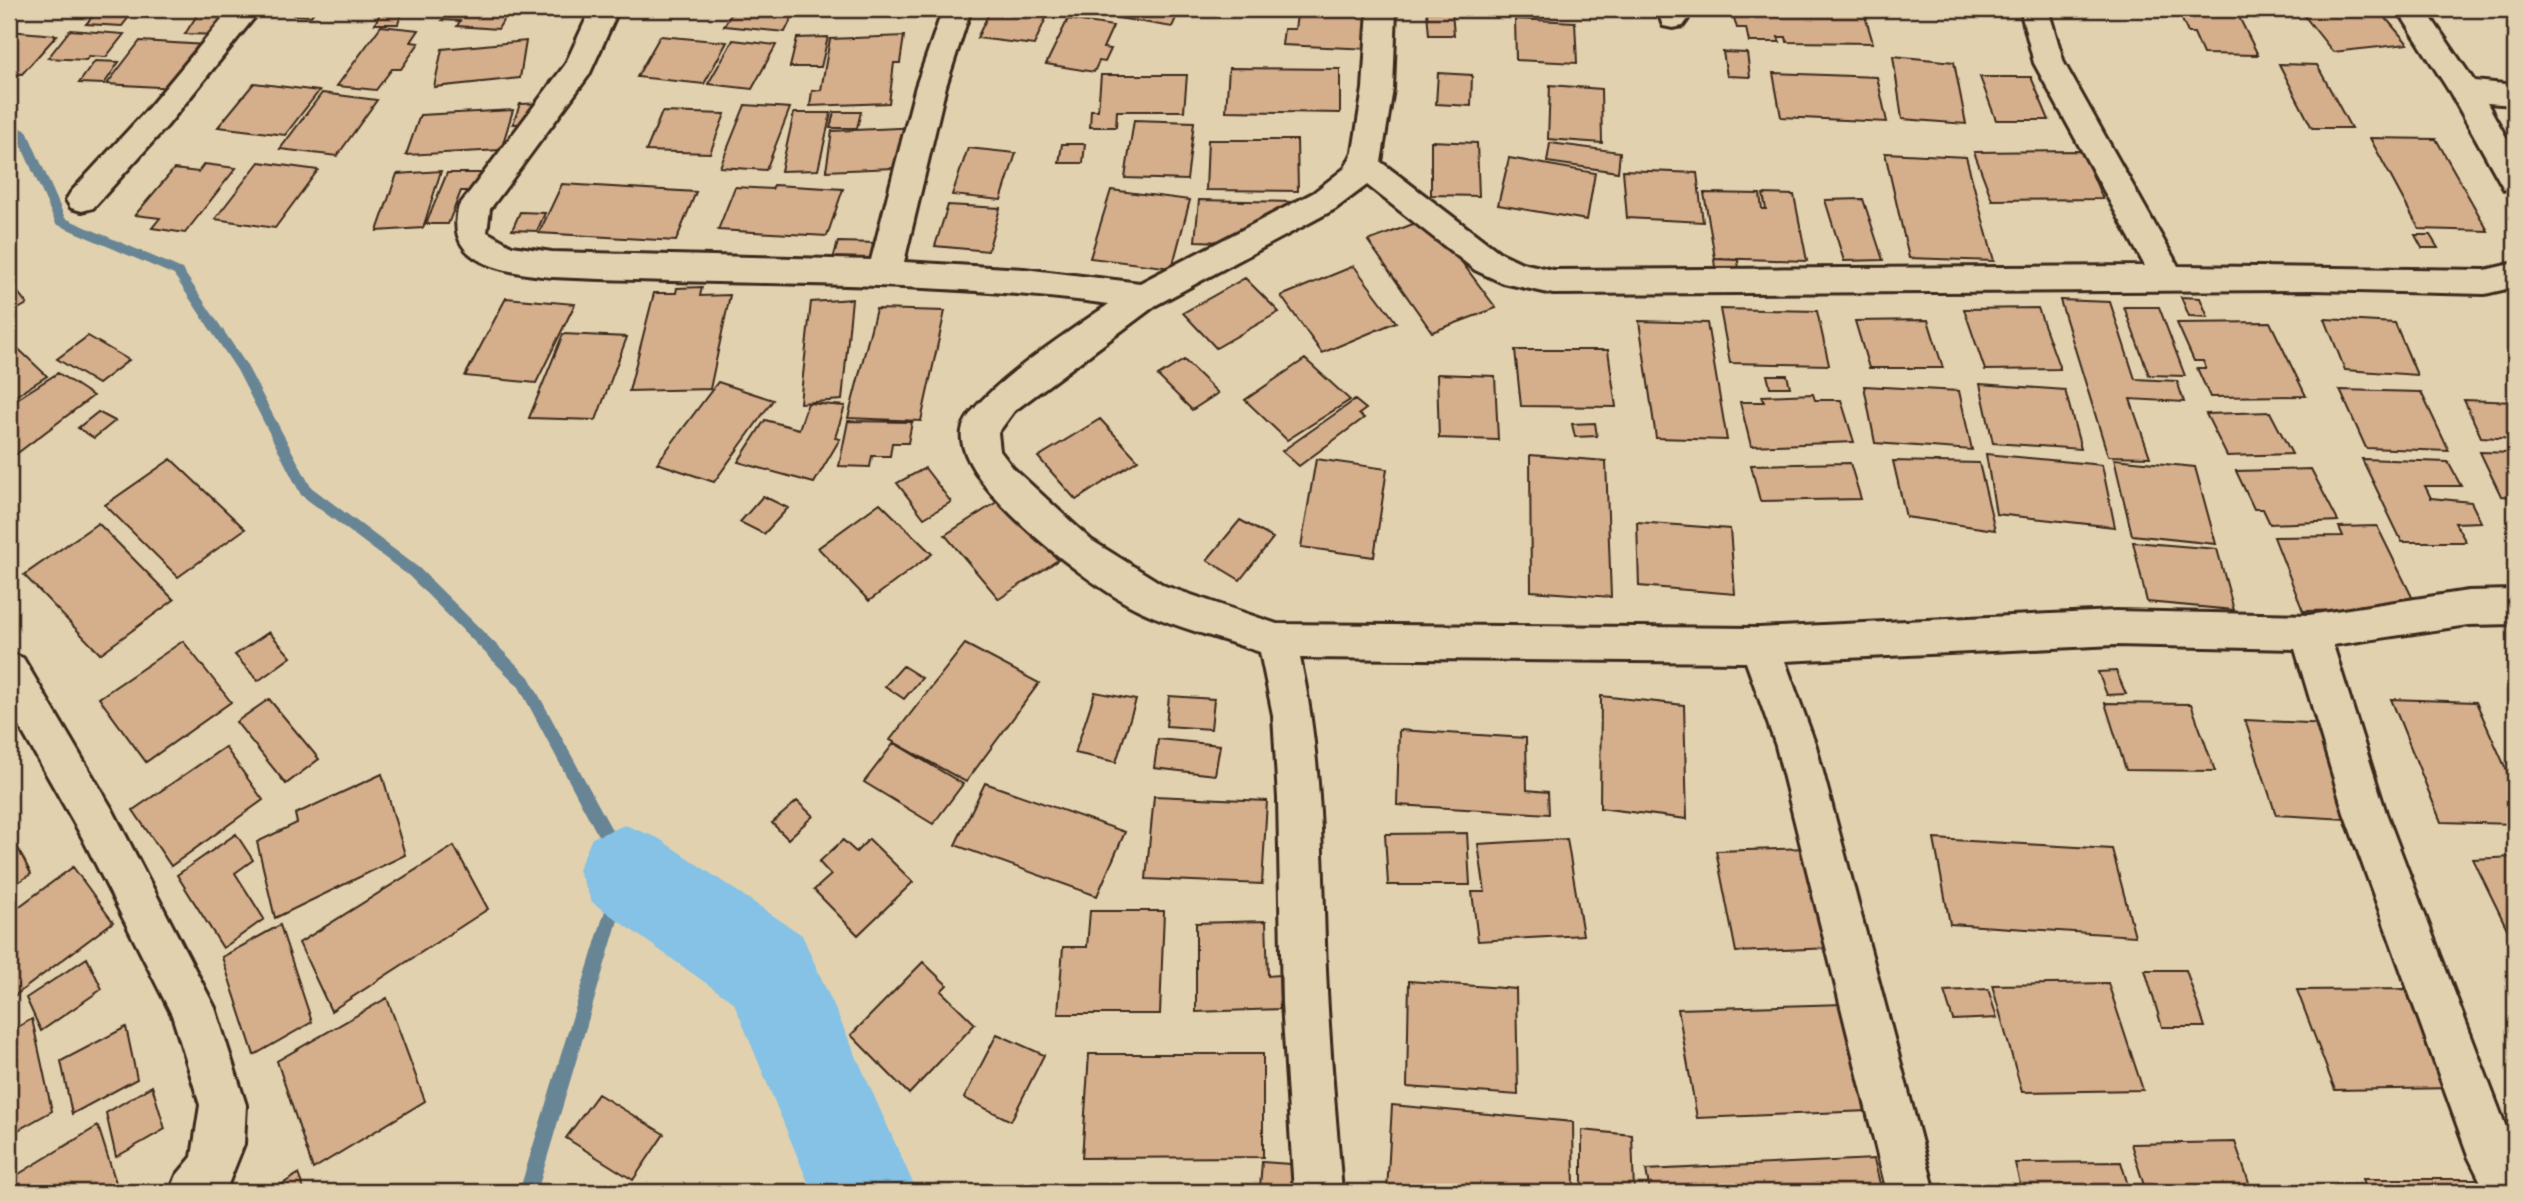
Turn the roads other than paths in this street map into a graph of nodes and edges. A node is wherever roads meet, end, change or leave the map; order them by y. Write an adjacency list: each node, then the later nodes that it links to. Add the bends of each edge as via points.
1 (247, 9): 11 (street)
2 (605, 9): 12 (street, via 578,68 475,206 469,228 472,239 515,259 549,263)
3 (957, 9): 12 (street, via 931,86)
4 (1382, 9): 9 (street, via 1377,93)
5 (2034, 9): 14 (street, via 2049,63)
6 (2411, 9): 7 (street)
7 (2465, 92): 8 (street); 10 (street)
8 (2515, 95)
9 (1364, 166): 14 (street, via 1487,261 1515,274 1553,282); 15 (street, via 1349,185 1324,201)
10 (2515, 181)
11 (82, 200)
12 (884, 274): 15 (street, via 1008,280)
13 (2515, 275): 14 (street, via 2485,282)
14 (2170, 281)
15 (1144, 296): 18 (street, via 1002,401 980,430 982,455 1000,479 1078,551 1152,598)
16 (2515, 607): 17 (street, via 2468,608)
17 (2309, 632): 19 (street, via 2115,628); 24 (street, via 2365,813 2493,1158)
18 (1277, 641): 19 (street); 22 (street, via 1293,715)
19 (1759, 645): 23 (street, via 1796,746)
20 (9, 671): 21 (street, via 97,823 192,1008 223,1105 212,1171)
21 (194, 1192)
22 (1318, 1192)
23 (1911, 1192)
24 (2512, 1192)

